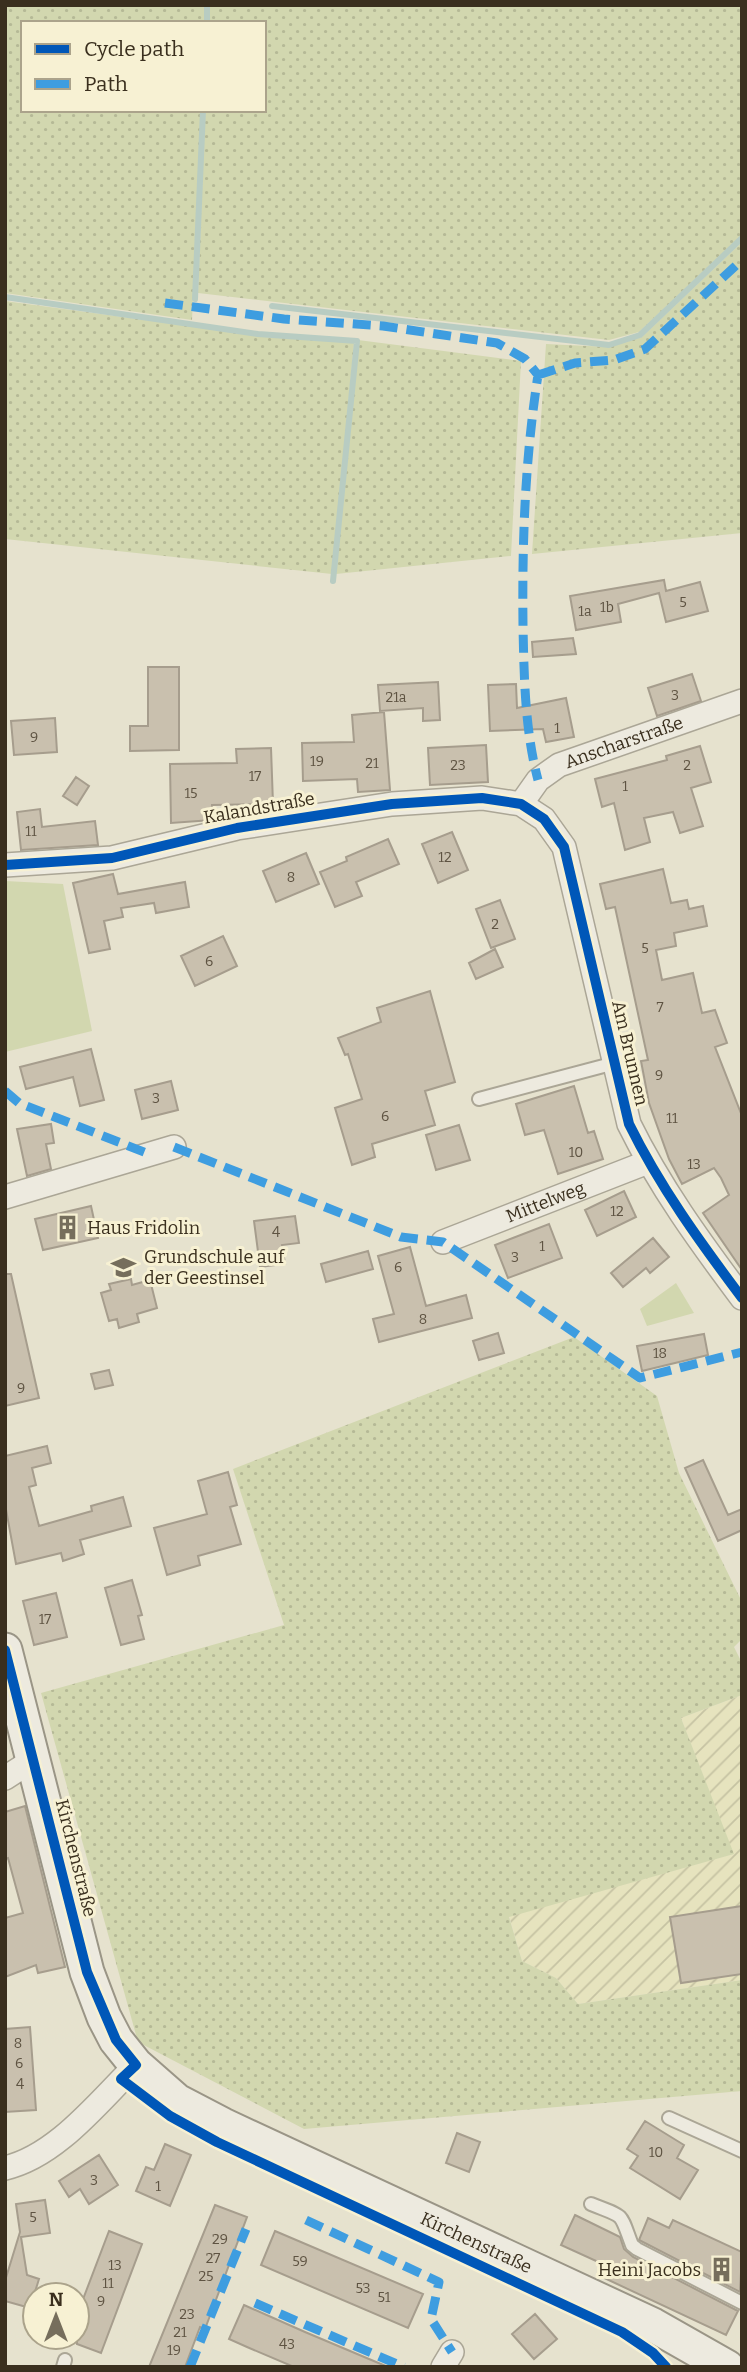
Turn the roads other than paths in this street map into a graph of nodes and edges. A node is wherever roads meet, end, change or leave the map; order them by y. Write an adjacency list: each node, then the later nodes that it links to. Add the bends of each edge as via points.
1 (742, 701): 2 (street, Anscharstraße, via 559,765 537,780)
2 (521, 804): 3 (street, Kalandstraße, via 482,798 393,804 237,828 112,858); 4 (street, Am Brunnen, via 544,819 564,847)
3 (5, 865)
4 (615, 1063): 5 (lane); 7 (street, Am Brunnen, via 629,1124)
5 (479, 1099)
6 (174, 1147): 8 (street)
7 (648, 1162): 9 (street, Mittelweg); 10 (street, Am Brunnen, via 689,1228)
8 (5, 1197)
9 (443, 1242)
10 (742, 1298)
11 (5, 1650): 12 (street, Kirchenstraße)
12 (33, 1760): 13 (street); 14 (street, Kirchenstraße, via 87,1972 110,2029)
13 (5, 1778)
14 (136, 2065): 17 (street, via 61,2138); 20 (street, Kirchenstraße, via 177,2101 223,2125 653,2325)
15 (669, 2118): 16 (lane)
16 (742, 2151)
17 (5, 2168)
18 (590, 2204): 19 (lane, via 621,2217 637,2249)
19 (742, 2303)
20 (727, 2367)

